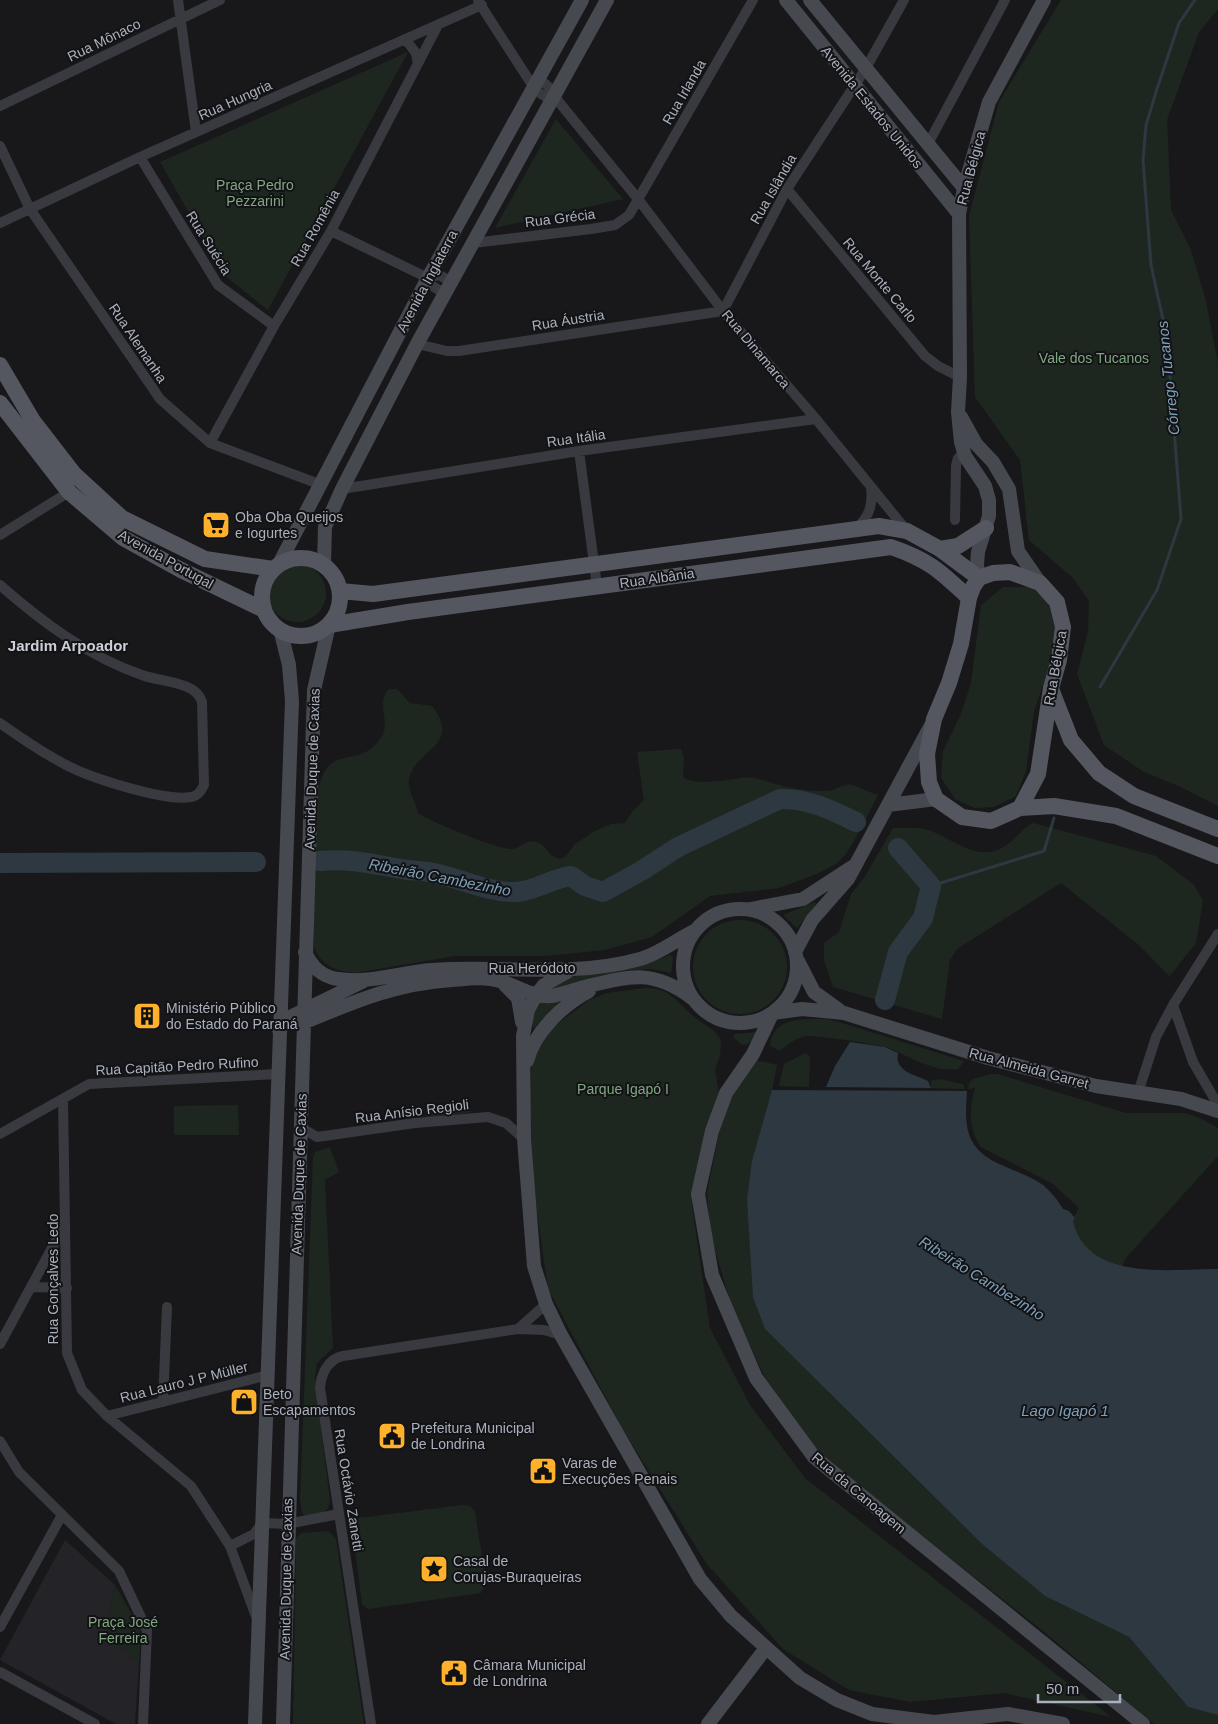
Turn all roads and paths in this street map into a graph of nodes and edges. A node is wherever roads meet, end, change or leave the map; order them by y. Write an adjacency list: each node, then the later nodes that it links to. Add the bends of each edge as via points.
1 (178, 0): 12 (street)
2 (220, 0): 12 (street, Rua Mônaco)
3 (582, 0): 17 (main road, Avenida Inglaterra)
4 (607, 0): 19 (main road, Avenida Inglaterra)
5 (753, 0): 27 (street, Rua Irlanda)
6 (786, 0): 18 (main road, Avenida Estados Unidos)
7 (810, 0): 16 (main road, Avenida Estados Unidos)
8 (904, 0): 16 (street, Rua Islândia)
9 (1006, 0): 22 (street)
10 (1044, 0): 25 (main road, Rua Bélgica, via 989,102)
11 (480, 3): 13 (street, Rua Hungria); 17 (street, Rua Dinamarca)
12 (180, 18): 20 (street, Rua Mônaco); 21 (street)
13 (438, 25): 14 (street, Rua Hungria); 15 (street, Rua Romênia)
14 (405, 39): 15 (street, via 416,53); 21 (street, Rua Hungria)
15 (418, 64): 31 (street, Rua Romênia)
16 (866, 68): 18 (street, Rua Islândia); 22 (main road, Avenida Estados Unidos)
17 (533, 84): 19 (street, Rua Dinamarca, via 536,91 546,97); 33 (main road, Avenida Inglaterra)
18 (854, 85): 26 (street, Rua Islândia); 29 (main road, Avenida Estados Unidos)
19 (554, 96): 27 (street, Rua Dinamarca); 32 (main road, Avenida Inglaterra)
20 (0, 106)
21 (196, 132): 24 (street, Rua Hungria)
22 (928, 144): 25 (main road, Avenida Estados Unidos)
23 (0, 146): 28 (street, Rua Alemanha)
24 (140, 157): 28 (street, Rua Hungria); 36 (street, Rua Suécia, via 218,285)
25 (964, 188): 29 (main road, Rua Bélgica)
26 (787, 189): 35 (street, Rua Islândia); 39 (street, Rua Monte Carlo, via 925,356)
27 (638, 199): 32 (street, Rua Grécia, via 629,215 615,224); 35 (street, Rua Dinamarca)
28 (30, 210): 30 (street, Rua Hungria); 43 (street, Rua Alemanha, via 160,399)
29 (959, 214): 39 (main road, Rua Bélgica)
30 (0, 223)
31 (331, 231): 33 (street); 36 (street, Rua Romênia)
32 (473, 243): 34 (main road, Avenida Inglaterra)
33 (428, 278): 34 (street, via 431,285); 34 (street, via 439,275); 46 (main road, Avenida Inglaterra)
34 (449, 288): 37 (main road, Avenida Inglaterra)
35 (723, 311): 37 (street, Rua Áustria, via 459,351); 42 (street, Rua Dinamarca)
36 (274, 326): 43 (street, Rua Romênia)
37 (417, 344): 47 (main road, Avenida Inglaterra)
38 (0, 365): 59 (main road, Avenida Portugal, via 33,421 74,474 122,518 205,559)
39 (960, 377): 41 (main road, Rua Bélgica)
40 (0, 403): 49 (main road, Avenida Portugal)
41 (958, 412): 45 (main road, Rua Bélgica); 61 (main road, Rua Bélgica, via 976,444 993,462 1009,488 1018,551)
42 (816, 419): 44 (street, Rua Itália); 48 (street, Rua Dinamarca)
43 (210, 442): 46 (street, Rua Alemanha)
44 (579, 451): 47 (street, Rua Itália); 58 (street)
45 (964, 453): 51 (street, via 956,466); 52 (main road, Rua Bélgica, via 986,486 989,500)
46 (319, 484): 47 (main road); 50 (main road); 59 (main road, Avenida Inglaterra)
47 (344, 486): 50 (main road, Avenida Inglaterra)
48 (871, 487): 53 (street, via 872,503 867,518); 54 (street, Rua Dinamarca)
49 (69, 492): 55 (street); 66 (main road, Avenida Portugal, via 123,538)
50 (334, 507): 57 (main road, Avenida Inglaterra, via 325,527)
51 (955, 520)
52 (986, 528): 56 (main road, via 958,546); 60 (main road, Rua Bélgica, via 976,565)
53 (856, 530): 54 (main road, Rua Albânia, via 879,526); 58 (main road, Rua Albânia)
54 (907, 531): 56 (main road, Rua Dinamarca)
55 (0, 535)
56 (940, 548): 60 (main road, Rua Dinamarca)
57 (324, 564): 59 (main road, via 303,557 291,558); 64 (main road, via 337,580)
58 (594, 565): 63 (street); 64 (main road, Rua Albânia, via 373,594)
59 (276, 567): 66 (main road, via 263,588)
60 (979, 578): 61 (main road, via 1010,572); 65 (main road, Rua Bélgica)
61 (1040, 583): 69 (main road, Rua Bélgica, via 1057,602 1063,628)
62 (0, 585): 71 (street, via 40,619 108,661 199,694 202,702 204,785 197,795 188,798 95,777 57,760)
63 (597, 586): 65 (main road, Rua Albânia, via 891,547 934,566); 67 (main road, Rua Albânia)
64 (340, 590): 67 (main road, via 340,603)
65 (969, 598): 70 (main road, Rua Bélgica, via 962,644)
66 (264, 610): 68 (main road)
67 (329, 625): 68 (main road, via 314,634 302,636); 81 (main road, Avenida Duque de Caxias, via 314,690)
68 (280, 630): 89 (main road, Avenida Duque de Caxias, via 292,701)
69 (1051, 688): 74 (main road, Rua Bélgica, via 1038,774); 75 (main road, via 1071,740 1099,773 1134,796)
70 (934, 719): 72 (main road, via 927,754 929,782); 73 (main road, Rua Bélgica)
71 (0, 723)
72 (936, 799): 73 (main road); 74 (main road, via 962,817 991,821)
73 (888, 805): 77 (main road, Rua Bélgica)
74 (1020, 808): 76 (main road, via 1054,806 1116,816)
75 (1218, 829)
76 (1218, 856)
77 (854, 866): 78 (main road, Rua Bélgica, via 803,899); 82 (main road, Rua Bélgica, via 841,889 812,920)
78 (748, 910): 79 (main road, via 718,913); 82 (main road, via 775,922 788,936)
79 (694, 932): 83 (main road, Rua Heródoto, via 640,959); 88 (main road, via 685,950 682,970)
80 (1218, 934): 90 (street)
81 (305, 951): 85 (main road, via 321,973 338,979); 93 (main road, Avenida Duque de Caxias)
82 (795, 953): 91 (main road, via 794,984 785,1001); 92 (main road, Rua Almeida Garret, via 814,992)
83 (569, 970): 85 (main road, Rua Heródoto, via 430,970); 87 (main road, via 544,985)
84 (488, 978): 87 (main road, Rua Heródoto); 93 (main road, Rua Heródoto, via 431,981 384,990); 95 (main road, via 509,988 518,998)
85 (364, 981): 93 (main road)
86 (610, 981): 87 (main road, Rua Heródoto, via 560,994); 88 (main road, Rua Heródoto, via 644,977 659,979); 97 (main road, via 580,996 546,1027 530,1050)
87 (536, 994): 95 (main road, via 528,1010)
88 (692, 998): 91 (main road, via 706,1013 725,1022 745,1023)
89 (280, 1003): 93 (main road); 94 (main road, Avenida Duque de Caxias)
90 (1173, 1005): 98 (street, via 1156,1037); 100 (street, via 1194,1062)
91 (772, 1013): 92 (main road, Rua Almeida Garret, via 802,1009); 133 (main road, Rua da Canoagem, via 753,1054 726,1093 712,1132 698,1194 712,1275 756,1378 814,1457)
92 (844, 1013): 98 (main road, Rua Almeida Garret, via 997,1060 1096,1086)
93 (299, 1016): 94 (main road); 102 (main road, Avenida Duque de Caxias)
94 (279, 1030): 96 (main road, Avenida Duque de Caxias)
95 (523, 1036): 97 (main road)
96 (278, 1074): 99 (street, Rua Capitão Pedro Rufino, via 89,1084); 113 (main road, Avenida Duque de Caxias)
97 (524, 1077): 104 (main road)
98 (1138, 1093): 101 (main road, Rua Almeida Garret, via 1181,1099)
99 (63, 1098): 103 (street, Rua Capitão Pedro Rufino); 105 (street, Rua Gonçalves Ledo)
100 (1218, 1104)
101 (1218, 1111)
102 (300, 1127): 104 (street, Rua Anísio Regioli, via 317,1137 415,1123 488,1117 506,1123); 120 (main road, Avenida Duque de Caxias)
103 (0, 1134)
104 (524, 1139): 108 (main road, via 534,1266)
105 (66, 1223): 106 (street); 107 (street, Rua Gonçalves Ledo)
106 (31, 1287): 107 (street); 112 (street)
107 (67, 1288): 115 (street, Rua Gonçalves Ledo, via 67,1353 82,1390)
108 (546, 1304): 110 (street); 111 (main road)
109 (167, 1308): 114 (street)
110 (518, 1329): 111 (street, Rua Octávio Zanetti, via 544,1330); 117 (street, Rua Octávio Zanetti, via 343,1356 327,1366 320,1388)
111 (561, 1335): 124 (main road, via 700,1579 731,1616)
112 (0, 1344)
113 (268, 1375): 114 (street, Rua Lauro J P Müller); 119 (main road, Avenida Duque de Caxias)
114 (163, 1402): 115 (street, Rua Lauro J P Müller)
115 (107, 1416): 121 (street, Rua Gonçalves Ledo, via 191,1486)
116 (0, 1441): 118 (street, via 19,1472)
117 (339, 1514): 120 (street); 130 (street, Rua Octávio Zanetti)
118 (62, 1515): 123 (street); 127 (street, via 119,1571 147,1630)
119 (262, 1523): 120 (street); 121 (street, via 254,1534); 122 (main road, Avenida Duque de Caxias)
120 (287, 1524): 129 (main road, Avenida Duque de Caxias)
121 (230, 1546): 122 (street, Rua Gonçalves Ledo)
122 (259, 1624): 128 (main road, Avenida Duque de Caxias)
123 (0, 1627)
124 (766, 1648): 131 (main road); 132 (main road, via 818,1690 872,1714 934,1722 1008,1714)
125 (0, 1672): 126 (street)
126 (95, 1724)
127 (143, 1724)
128 (255, 1724)
129 (283, 1724)
130 (371, 1724)
131 (708, 1724)
132 (1063, 1724)
133 (1143, 1724)

